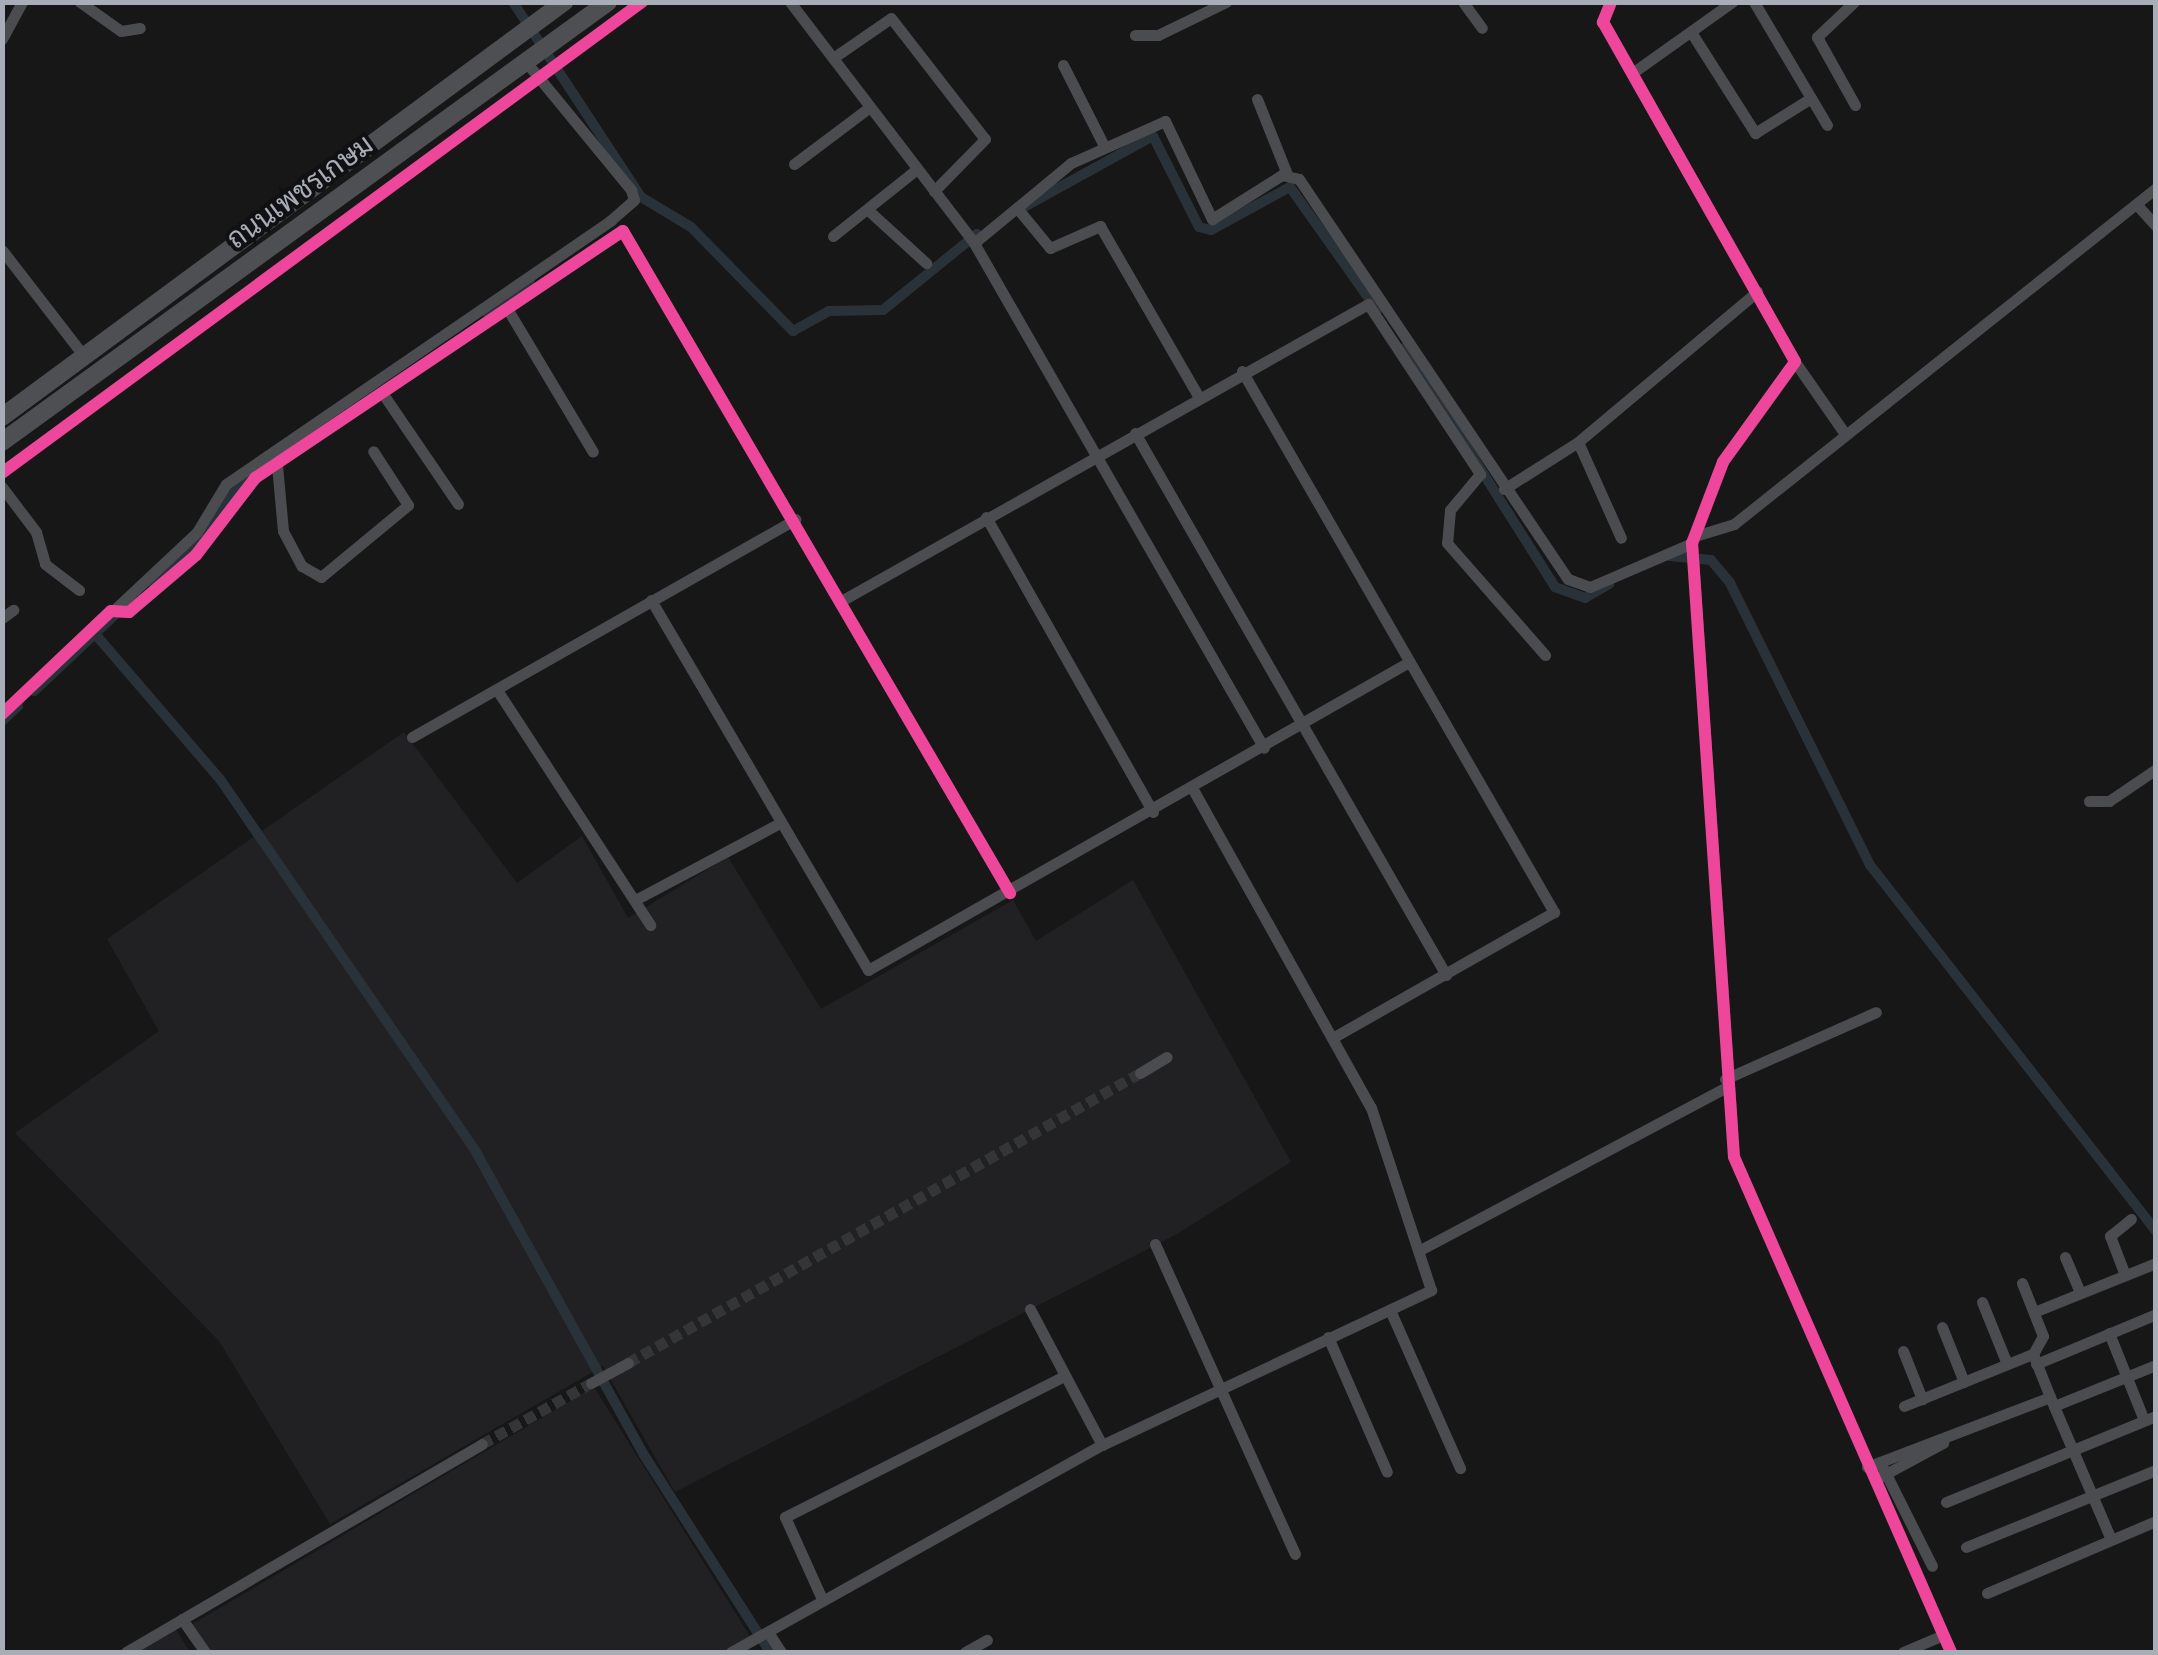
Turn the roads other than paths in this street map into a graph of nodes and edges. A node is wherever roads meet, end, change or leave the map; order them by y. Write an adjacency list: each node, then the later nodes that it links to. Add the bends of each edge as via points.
1 (22, 2): 16 (street)
2 (80, 2): 12 (street, via 121,31)
3 (564, 2): 44 (main road, ถนนเพชรเกษม)
4 (608, 2): 17 (main road, ถนนเพชรเกษม)
5 (790, 2): 18 (street)
6 (1226, 2): 15 (street, via 1158,35)
7 (1463, 2): 13 (street)
8 (1611, 2): 20 (street, via 1601,17)
9 (1732, 2): 14 (street)
10 (1754, 2): 21 (street)
11 (1854, 2): 23 (street, via 1817,37)
12 (140, 28)
13 (1482, 28)
14 (1692, 32): 20 (street); 21 (street, via 1755,134)
15 (1135, 36)
16 (2, 38)
17 (536, 55): 35 (street, via 631,190 634,200); 53 (main road, ถนนเพชรเกษม)
18 (833, 58): 24 (street); 31 (street, via 891,18 985,139)
19 (1063, 65): 26 (street)
20 (1634, 71): 42 (street)
21 (1810, 98): 25 (street)
22 (1257, 99): 29 (street)
23 (1855, 104)
24 (870, 107): 27 (street); 28 (street)
25 (1827, 125)
26 (1103, 144): 29 (street, via 1166,121 1212,219); 33 (street)
27 (794, 164)
28 (917, 169): 31 (street); 34 (street)
29 (1287, 174): 59 (street, via 1416,342)
30 (2156, 188): 32 (street)
31 (934, 191): 39 (street)
32 (2138, 206): 36 (street); 51 (street)
33 (1016, 208): 39 (street); 48 (street, via 1050,248 1098,224)
34 (868, 210): 37 (street); 41 (street)
35 (610, 221): 38 (street); 68 (street, via 226,484 196,532)
36 (2156, 226)
37 (834, 236)
38 (605, 240): 43 (street); 62 (street, via 623,231 632,237)
39 (972, 240): 56 (street)
40 (2, 250): 44 (street)
41 (926, 262)
42 (1757, 292): 45 (street); 52 (street)
43 (508, 310): 47 (street); 55 (street)
44 (84, 356): 49 (main road, ถนนเพชรเกษม)
45 (1795, 362): 51 (street); 64 (street, via 1732,447)
46 (1242, 372): 48 (street); 69 (street, via 1375,307 1480,474 1450,510 1447,543); 70 (street)
47 (383, 394): 57 (street); 60 (street)
48 (1198, 396): 50 (street)
49 (5, 414)
50 (1135, 433): 56 (street); 73 (street)
51 (1845, 434): 64 (street, via 1734,524)
52 (1578, 442): 59 (street); 63 (street)
53 (2, 445)
54 (374, 451): 57 (street, via 408,505 322,577 302,566 282,532)
55 (593, 452)
56 (1094, 456): 61 (street); 75 (street)
57 (277, 465): 68 (street, via 233,498 204,547)
58 (2, 486): 65 (street, via 36,532 45,564)
59 (1504, 489): 64 (street, via 1546,556 1584,588)
60 (458, 504)
61 (986, 518): 67 (street); 79 (street)
62 (795, 519): 66 (street); 67 (street)
63 (1621, 538)
64 (1693, 542): 89 (street)
65 (79, 590)
66 (650, 600): 71 (street); 80 (street)
67 (841, 601): 81 (street)
68 (118, 611): 72 (street)
69 (1545, 655)
70 (1408, 662): 73 (street); 84 (street, via 1554,912)
71 (499, 692): 74 (street); 82 (street)
72 (2, 714)
73 (1304, 724): 75 (street); 84 (street)
74 (412, 737)
75 (1264, 748): 77 (street)
76 (2156, 769): 78 (street, via 2109,801)
77 (1193, 790): 79 (street); 86 (street)
78 (2089, 801)
79 (1154, 812): 81 (street)
80 (780, 823): 81 (street, via 868,970); 82 (street)
81 (1010, 893)
82 (635, 900): 83 (street)
83 (650, 925)
84 (1446, 974): 86 (street)
85 (1876, 1012): 89 (street)
86 (1334, 1037): 92 (street, via 1371,1108)
87 (1168, 1057): 88 (street)
88 (1140, 1073)
89 (1725, 1083): 92 (street); 124 (street, via 1738,1173)
90 (2131, 1219): 95 (street, via 2110,1236)
91 (1155, 1244): 115 (street)
92 (1420, 1250): 100 (street, via 1433,1286)
93 (2065, 1256): 97 (street)
94 (2156, 1263): 95 (street)
95 (2125, 1275): 97 (street)
96 (2022, 1283): 101 (street)
97 (2080, 1294): 101 (street)
98 (1982, 1302): 109 (street)
99 (1030, 1309): 111 (street)
100 (1390, 1310): 105 (street); 123 (street)
101 (2034, 1312): 107 (street, via 2044,1342)
102 (2156, 1314): 104 (street)
103 (1942, 1327): 114 (street)
104 (2109, 1333): 107 (street); 112 (street)
105 (1328, 1337): 115 (street); 127 (street)
106 (1903, 1352): 116 (street)
107 (2034, 1359): 109 (street); 117 (street)
108 (628, 1362): 113 (street)
109 (2007, 1364): 114 (street)
110 (2156, 1365): 112 (street)
111 (1064, 1376): 121 (street); 137 (street, via 785,1518)
112 (2126, 1376): 117 (street); 119 (street)
113 (594, 1381)
114 (1964, 1382): 116 (street)
115 (1222, 1384): 121 (street); 134 (street)
116 (1922, 1399): 118 (street)
117 (2052, 1402): 122 (street); 125 (street)
118 (1904, 1406)
119 (2150, 1418): 122 (street)
120 (482, 1444): 138 (street)
121 (1102, 1444): 137 (street)
122 (2073, 1450): 129 (street); 130 (street)
123 (1460, 1468)
124 (1867, 1468): 125 (street); 128 (street)
125 (1883, 1468): 128 (street); 135 (street)
126 (2156, 1470): 129 (street)
127 (1388, 1472)
128 (1872, 1481): 140 (street)
129 (2094, 1496): 132 (street); 133 (street)
130 (1946, 1502)
131 (2156, 1521): 132 (street)
132 (2111, 1540): 136 (street)
133 (1966, 1547)
134 (1295, 1554)
135 (1932, 1566)
136 (1986, 1594)
137 (822, 1599): 139 (street)
138 (182, 1619): 142 (street); 143 (street)
139 (762, 1635): 144 (street); 145 (street)
140 (1943, 1635): 147 (street); 148 (street)
141 (987, 1640): 146 (street)
142 (126, 1652)
143 (205, 1652)
144 (731, 1652)
145 (780, 1652)
146 (965, 1652)
147 (1902, 1652)
148 (1951, 1652)

